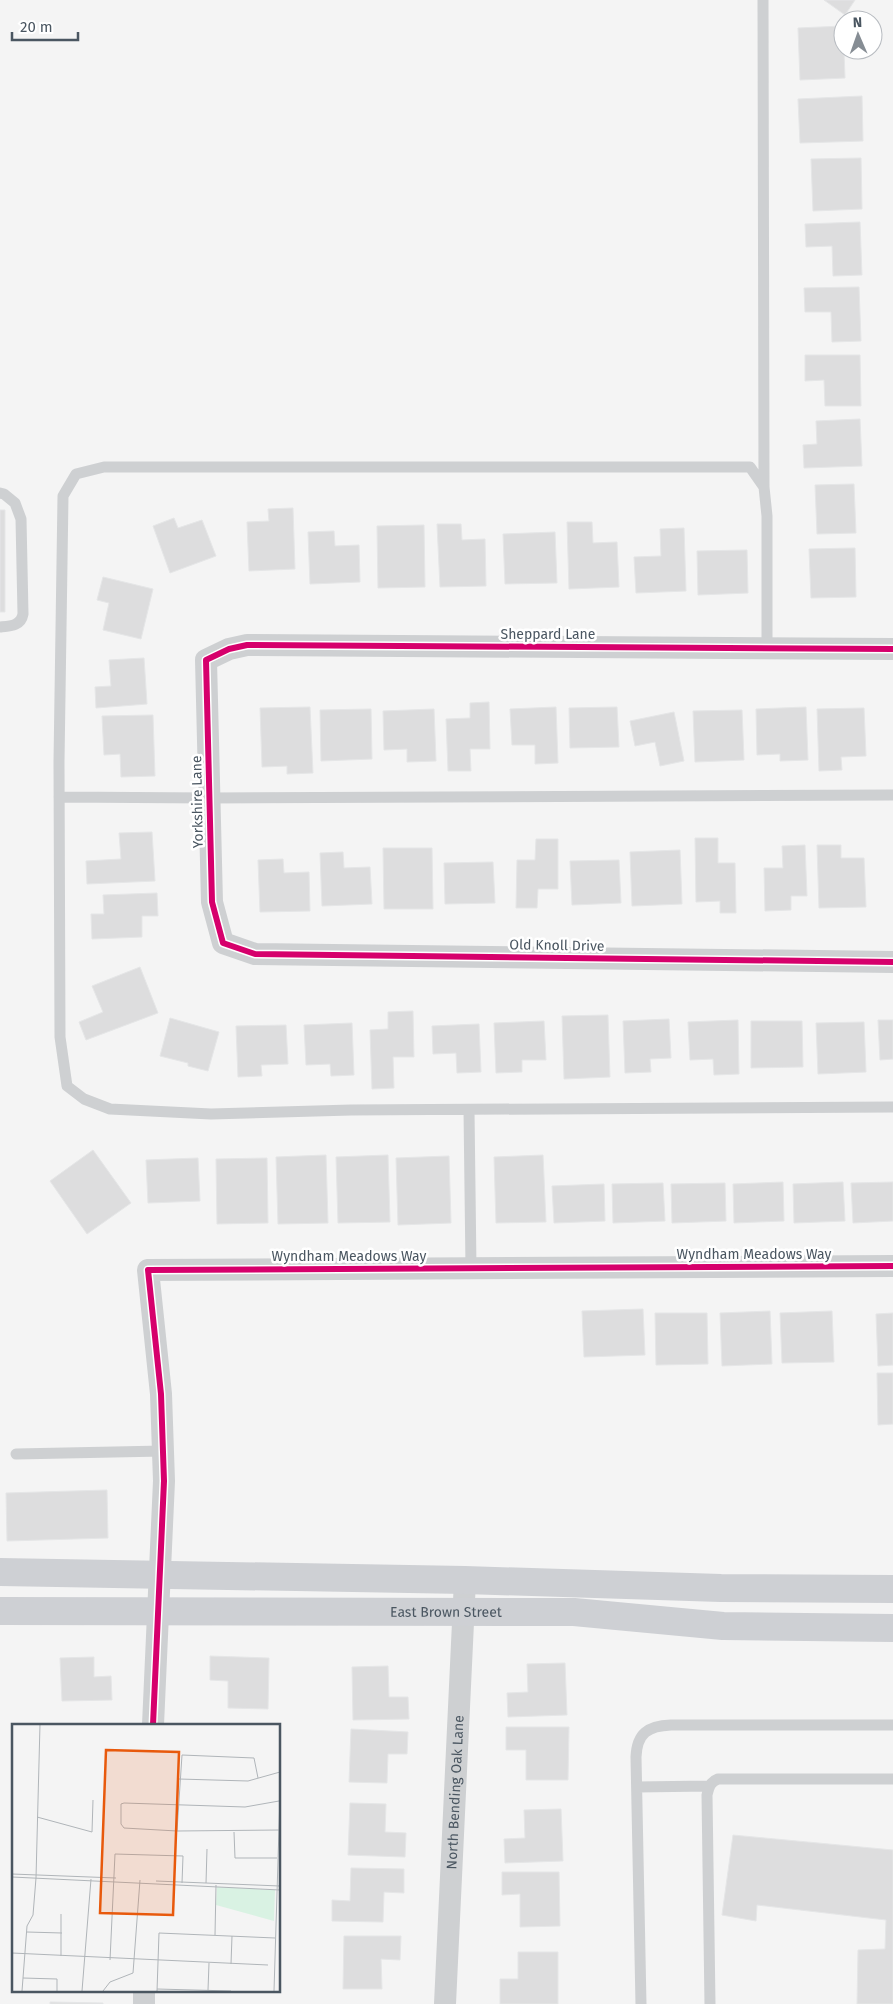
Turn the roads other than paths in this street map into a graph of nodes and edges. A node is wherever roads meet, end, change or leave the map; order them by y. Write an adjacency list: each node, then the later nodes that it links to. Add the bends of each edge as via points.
1 (763, 0): 2 (lane)
2 (764, 487): 5 (lane); 8 (lane, via 750,467 104,467 76,474 63,496)
3 (0, 493): 4 (lane, via 14,503 21,519 23,614 16,624)
4 (0, 627)
5 (767, 648): 6 (street, Sheppard Lane); 7 (street, Sheppard Lane, via 247,645)
6 (893, 649)
7 (206, 660): 10 (street, Yorkshire Lane)
8 (60, 796): 10 (lane); 14 (lane, via 60,1037 67,1086 84,1099 110,1109 211,1114)
9 (893, 796): 10 (lane)
10 (210, 798): 11 (street, Yorkshire Lane, via 212,902)
11 (223, 943): 12 (street, Old Knoll Drive, via 255,954)
12 (893, 962)
13 (893, 1107): 14 (lane)
14 (469, 1110): 16 (lane)
15 (893, 1266): 16 (street, Wyndham Meadows Way)
16 (471, 1268): 17 (street, Wyndham Meadows Way, via 148,1270 161,1394)
17 (163, 1451): 18 (lane); 20 (street, Wyndham Meadows Way)
18 (16, 1454)
19 (0, 1572): 20 (main road)
20 (159, 1575): 21 (main road); 24 (street, Wyndham Meadows Way)
21 (465, 1580): 22 (main road, via 721,1588); 25 (street, North Bending Oak Lane)
22 (893, 1589)
23 (0, 1611): 24 (main road, East Brown Street)
24 (157, 1612): 25 (main road, East Brown Street); 27 (street, Wyndham Meadows Way)
25 (464, 1612): 26 (main road, East Brown Street, via 574,1612 724,1626); 32 (street, North Bending Oak Lane)
26 (893, 1628)
27 (153, 1724)
28 (893, 1725): 31 (lane, via 657,1725 644,1732 637,1742)
29 (893, 1779): 30 (lane, via 718,1779)
30 (709, 1786): 31 (lane); 34 (lane)
31 (637, 1787): 33 (lane)
32 (445, 2004)
33 (641, 2004)
34 (710, 2004)

